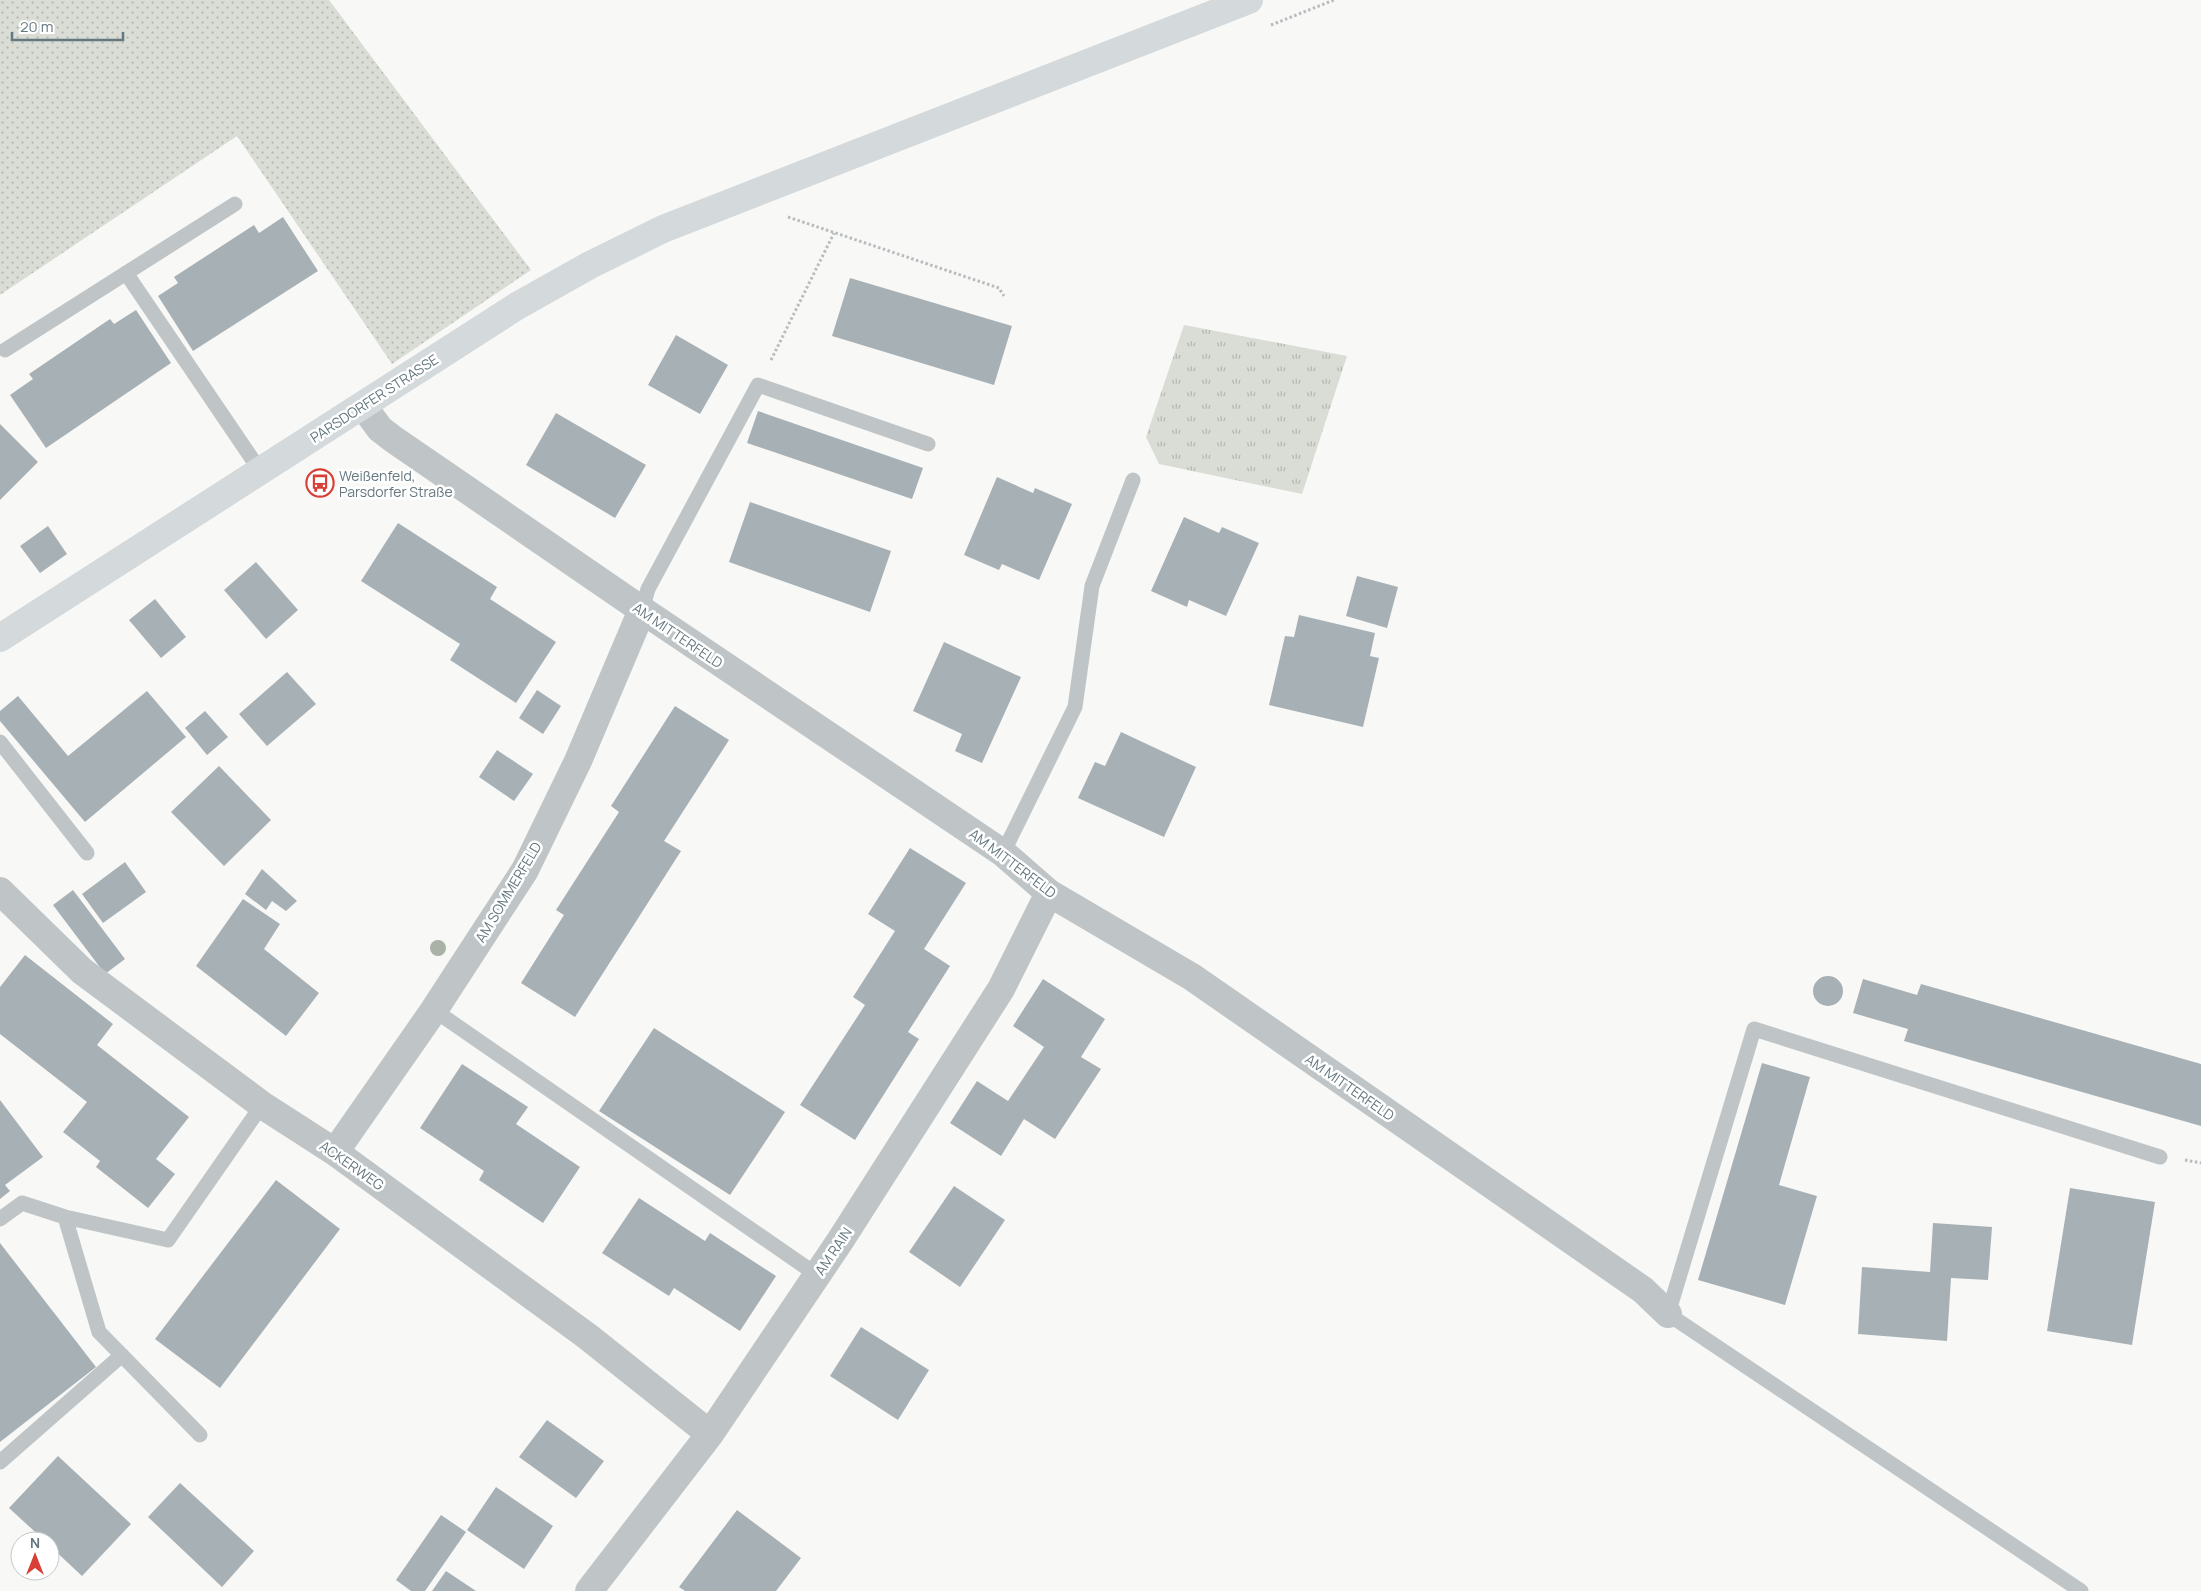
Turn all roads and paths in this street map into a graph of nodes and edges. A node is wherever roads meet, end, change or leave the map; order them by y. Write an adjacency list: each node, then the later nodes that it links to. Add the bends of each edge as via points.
1 (1249, 0): 7 (street, PARSDORFER STRASSE, via 663,230 590,265 517,306)
2 (235, 204): 3 (lane)
3 (126, 273): 5 (lane); 9 (lane)
4 (1004, 296): 6 (path, via 999,288 834,233)
5 (5, 350)
6 (758, 385): 8 (lane); 11 (lane, via 648,589)
7 (363, 406): 9 (street, PARSDORFER STRASSE); 11 (street, AM MITTERFELD, via 380,429 393,439)
8 (928, 444)
9 (261, 472): 12 (street, PARSDORFER STRASSE)
10 (1133, 480): 14 (lane, via 1092,586 1076,707)
11 (642, 610): 14 (street, AM MITTERFELD); 18 (street, AM SOMMERFELD, via 578,761 525,870)
12 (0, 638)
13 (0, 742): 15 (lane)
14 (1003, 852): 17 (street, AM MITTERFELD)
15 (87, 853)
16 (0, 891): 19 (street, ACKERWEG, via 82,972)
17 (1050, 893): 24 (street, AM RAIN, via 1001,989); 25 (street, AM MITTERFELD, via 1192,977 1643,1290)
18 (434, 1010): 20 (street, AM SOMMERFELD); 24 (lane)
19 (262, 1105): 20 (street, ACKERWEG); 22 (lane, via 168,1240)
20 (335, 1152): 27 (street, ACKERWEG, via 587,1336)
21 (2160, 1157): 25 (lane, via 1754,1029)
22 (65, 1217): 23 (lane, via 22,1203); 26 (lane, via 98,1332)
23 (0, 1219)
24 (817, 1275): 27 (street, AM RAIN)
25 (1668, 1314): 31 (lane)
26 (122, 1355): 28 (lane); 29 (lane)
27 (710, 1434): 30 (street, AM RAIN)
28 (200, 1435)
29 (0, 1462)
30 (589, 1591)
31 (2081, 1591)

